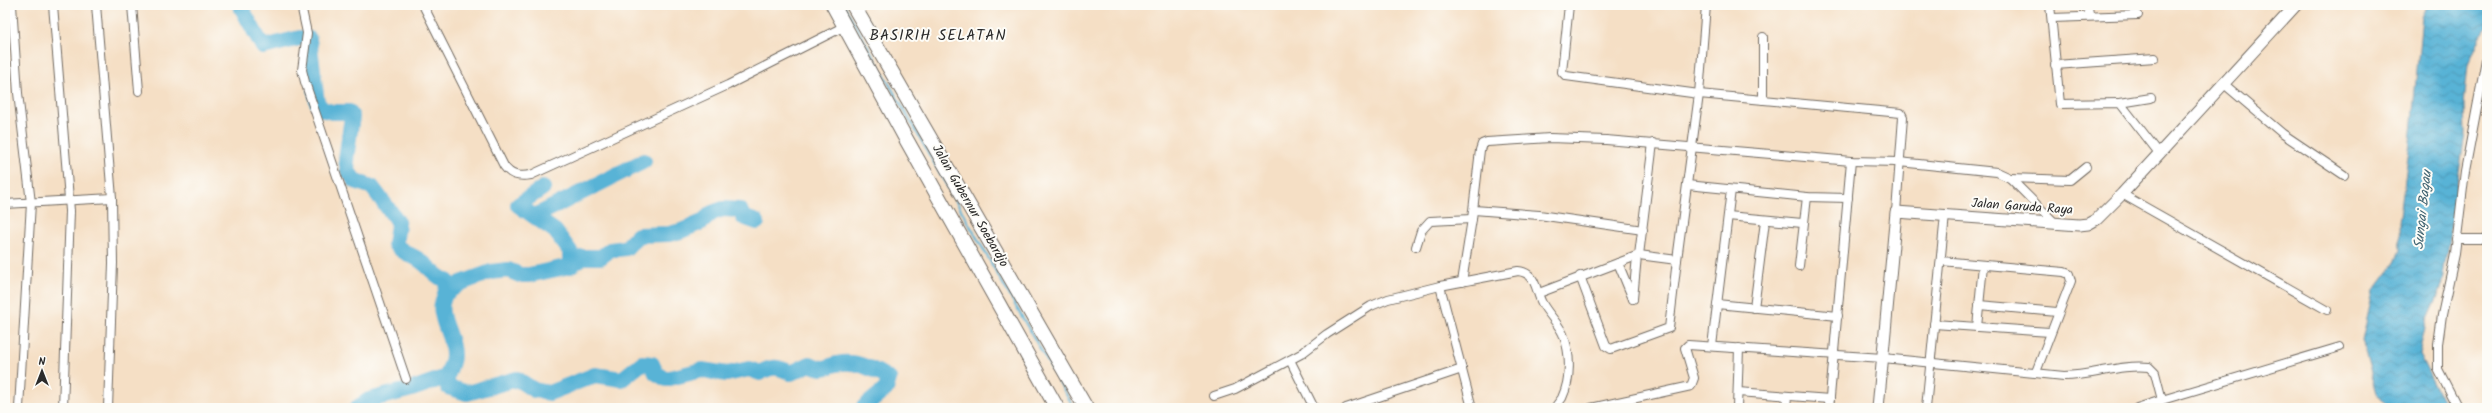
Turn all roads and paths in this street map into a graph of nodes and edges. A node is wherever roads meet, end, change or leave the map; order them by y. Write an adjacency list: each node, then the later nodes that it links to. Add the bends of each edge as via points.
1 (12, 5): 43 (street, via 18,93)
2 (53, 5): 42 (street)
3 (96, 5): 40 (street)
4 (132, 5): 23 (street)
5 (300, 5): 85 (street, via 307,33 302,70 305,82)
6 (423, 5): 17 (street, via 504,166 517,176 532,175 728,85)
7 (833, 5): 17 (highway, Jalan Gubernur Soebardjo)
8 (853, 5): 95 (highway, Jalan Gubernur Soebardjo)
9 (1569, 5): 24 (street, via 1562,72 1565,76)
10 (1706, 5): 24 (street)
11 (2050, 5): 16 (street)
12 (2088, 5): 15 (street)
13 (2296, 5): 22 (street, Jalan Garuda Raya)
14 (2138, 15): 15 (street)
15 (2089, 16): 16 (street)
16 (2052, 18): 21 (street)
17 (845, 26): 94 (highway, Jalan Gubernur Soebardjo)
18 (1763, 37): 26 (street)
19 (2487, 54): 55 (street, via 2465,171)
20 (2155, 58): 21 (street)
21 (2055, 65): 27 (street, via 2060,104)
22 (2224, 84): 30 (street, Jalan Garuda Raya); 34 (street, via 2283,134)
23 (139, 91)
24 (1699, 94): 26 (street); 29 (street)
25 (2151, 98): 27 (street)
26 (1763, 100): 32 (street, via 1901,113 1903,117)
27 (2120, 103): 30 (street)
28 (1653, 143): 29 (street); 45 (street, via 1569,138 1484,143 1480,150); 53 (street)
29 (1692, 146): 31 (street); 36 (street)
30 (2159, 153): 38 (street, Jalan Garuda Raya)
31 (1851, 161): 32 (street); 41 (street)
32 (1899, 162): 35 (street, via 1997,172); 46 (street)
33 (2086, 167): 35 (street, via 2070,180)
34 (2344, 175)
35 (2010, 178): 52 (street)
36 (1687, 185): 37 (street); 58 (street)
37 (1731, 190): 39 (street); 48 (street)
38 (2122, 194): 52 (street, Jalan Garuda Raya, via 2097,219 2088,224); 70 (street)
39 (1807, 197): 41 (street); 51 (street)
40 (112, 198): 42 (street); 93 (street, via 113,263)
41 (1848, 198): 72 (street)
42 (69, 201): 43 (street); 92 (street)
43 (31, 203): 44 (street); 91 (street)
44 (5, 204)
45 (1474, 210): 49 (street); 53 (street, via 1539,215)
46 (1896, 212): 47 (street, Jalan Garuda Raya); 80 (street)
47 (1945, 215): 52 (street, Jalan Garuda Raya); 59 (street)
48 (1728, 216): 50 (street); 67 (street)
49 (1472, 219): 56 (street, via 1430,221 1421,231); 64 (street)
50 (1765, 221): 51 (street); 69 (street)
51 (1802, 223): 62 (street)
52 (2057, 225)
53 (1643, 230): 57 (street)
54 (2487, 239): 55 (street)
55 (2456, 240): 107 (street, via 2442,315 2437,363 2441,377)
56 (1416, 247)
57 (1638, 256): 58 (street); 60 (street); 60 (street, via 1633,299)
58 (1677, 260): 63 (street, via 1669,328 1611,349 1606,346)
59 (1941, 261): 61 (street); 73 (street)
60 (1618, 263): 63 (street)
61 (1983, 265): 68 (street); 71 (street, via 2068,273 2071,281)
62 (1799, 266)
63 (1580, 276): 66 (street)
64 (1462, 282): 65 (street); 66 (street, via 1523,272 1532,278)
65 (1440, 286): 81 (street, via 1388,298 1371,306); 83 (street)
66 (1539, 293): 99 (street, via 1563,334 1568,353 1568,381)
67 (1717, 304): 69 (street); 76 (street)
68 (1979, 305): 71 (street); 74 (street)
69 (1754, 308): 72 (street)
70 (2327, 310)
71 (2057, 312): 75 (street)
72 (1838, 316): 79 (street)
73 (1934, 324): 74 (street); 82 (street)
74 (1977, 327): 75 (street)
75 (2050, 332): 84 (street)
76 (1712, 346): 78 (street); 100 (street, via 1685,346 1694,378 1691,386)
77 (2340, 347): 90 (street)
78 (1739, 348): 79 (street); 86 (street)
79 (1834, 355): 80 (street); 89 (street)
80 (1883, 358): 82 (street); 104 (street)
81 (1290, 360): 87 (street, via 1235,389); 96 (street)
82 (1930, 363): 84 (street); 105 (street)
83 (1462, 369): 97 (street); 98 (street)
84 (2036, 372): 90 (street, via 2079,376 2122,367 2149,367 2155,373)
85 (406, 379)
86 (1738, 392): 88 (street); 101 (street)
87 (1214, 396)
88 (1787, 396): 89 (street); 102 (street)
89 (1830, 399): 103 (street)
90 (2162, 400): 106 (street)
91 (19, 408)
92 (63, 408)
93 (108, 408)
94 (1057, 408)
95 (1086, 408)
96 (1314, 408)
97 (1346, 408)
98 (1472, 408)
99 (1555, 408)
100 (1590, 408)
101 (1737, 408)
102 (1786, 408)
103 (1829, 408)
104 (1878, 408)
105 (1926, 408)
106 (2137, 408)
107 (2458, 408)

